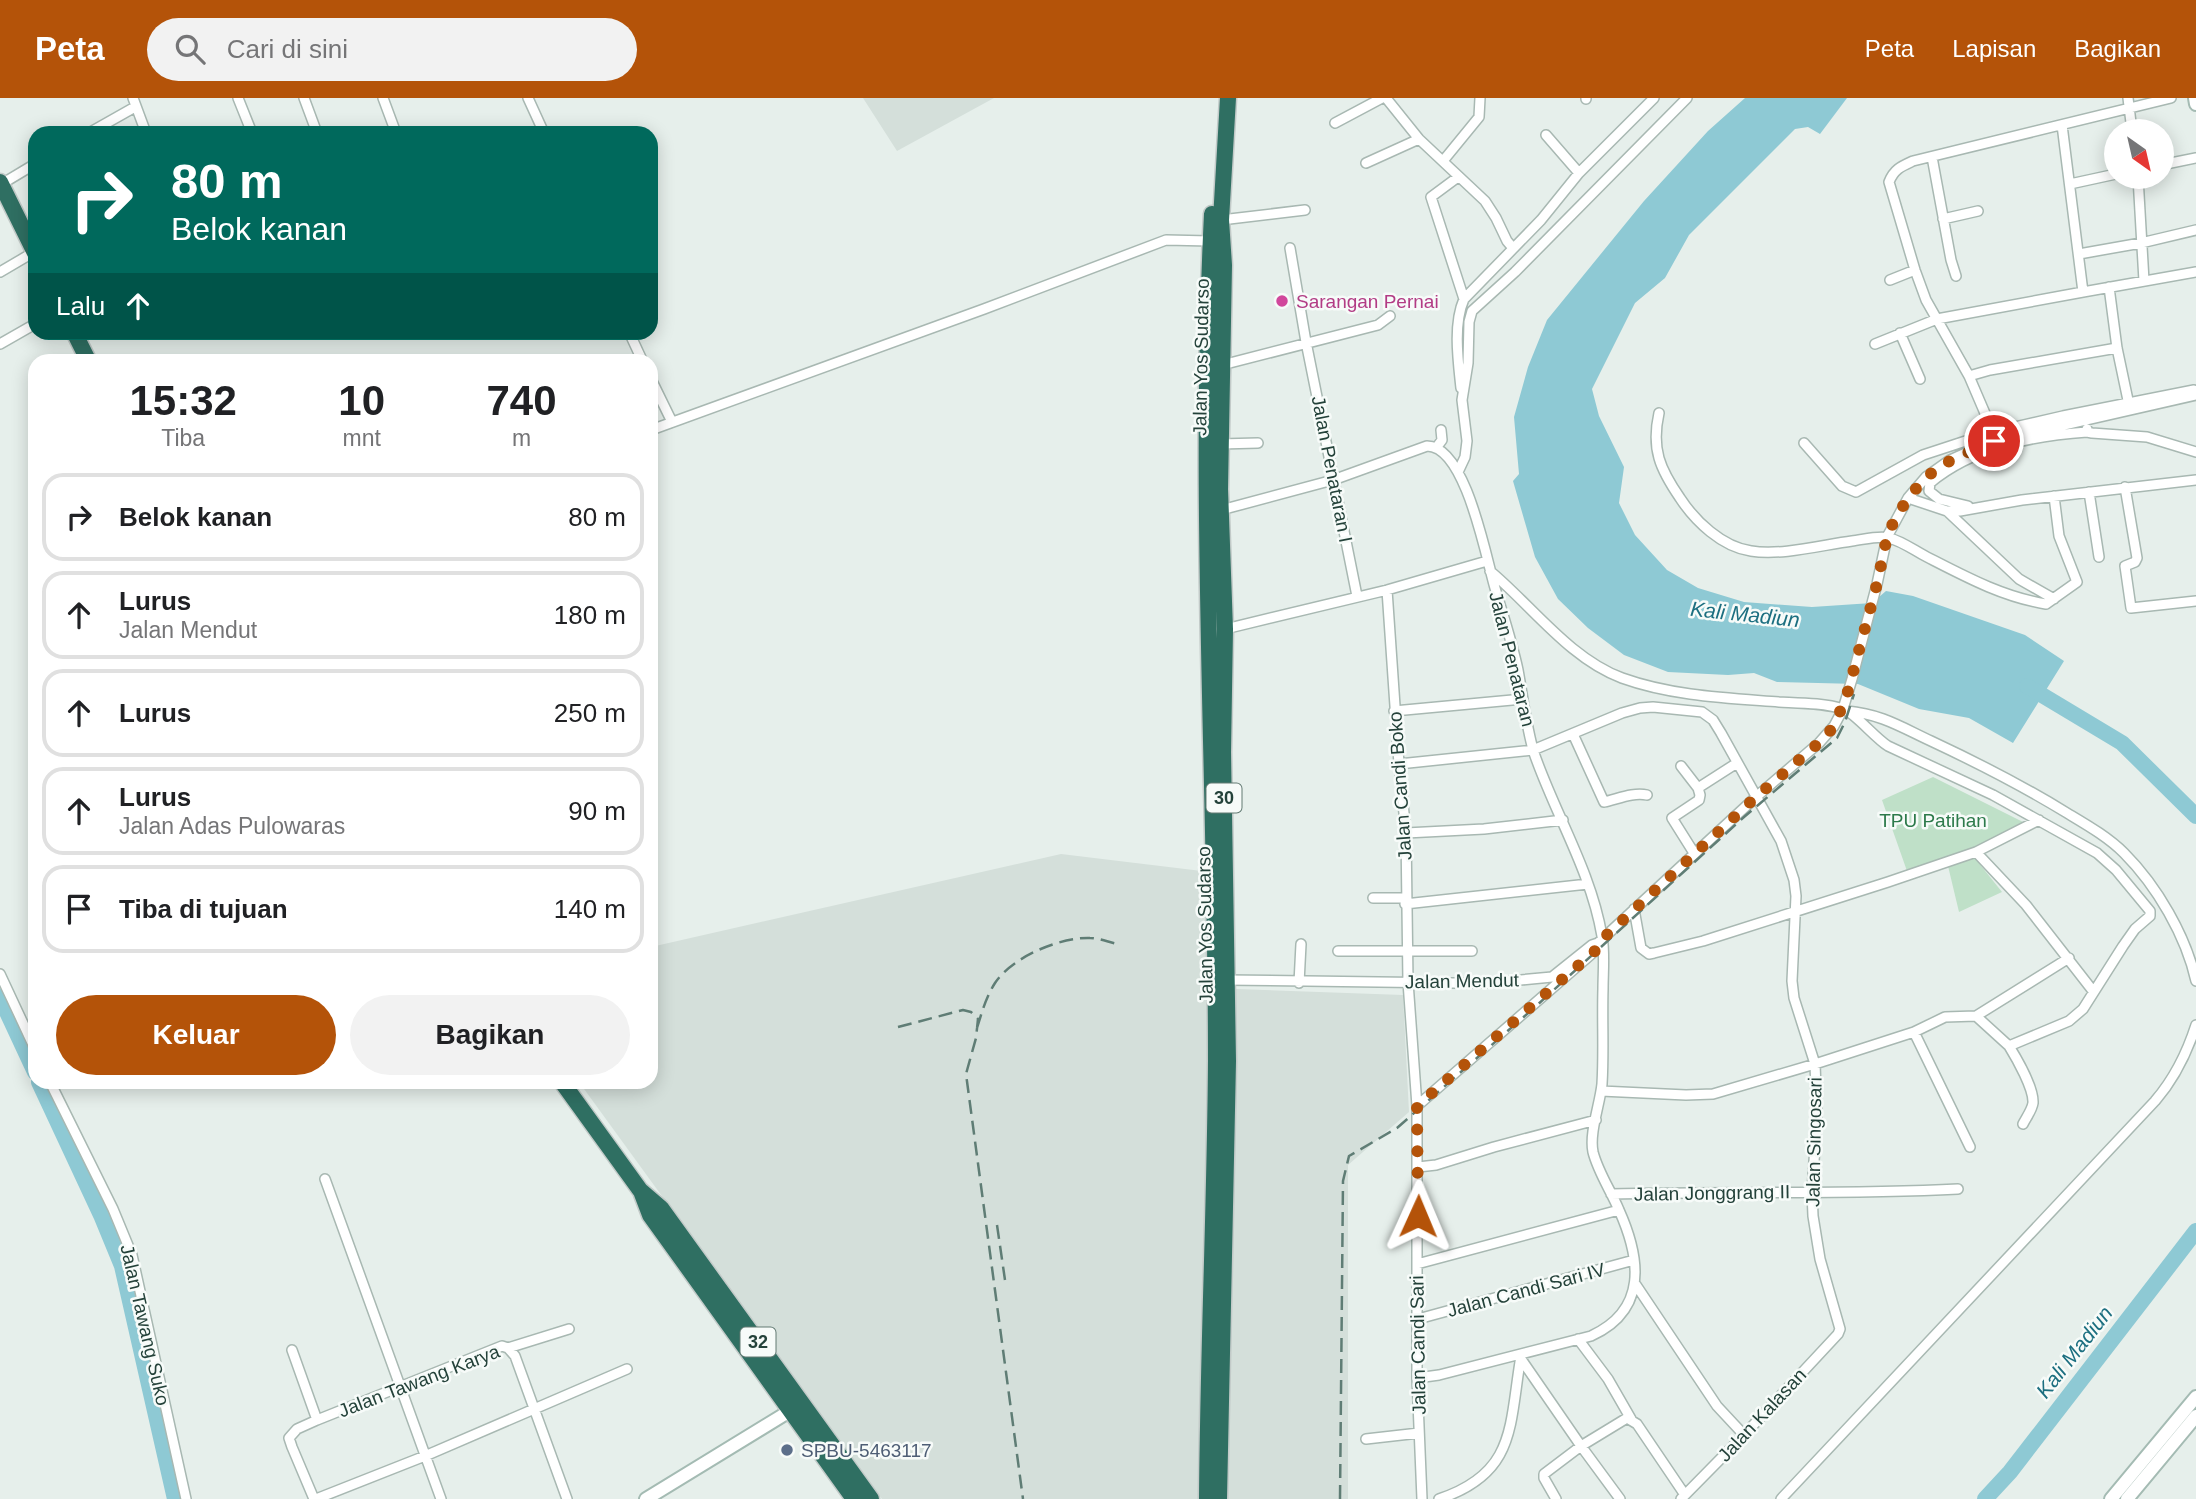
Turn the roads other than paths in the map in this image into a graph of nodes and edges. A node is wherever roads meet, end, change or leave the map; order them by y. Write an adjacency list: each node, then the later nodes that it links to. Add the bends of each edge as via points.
1 (238, 98): 20 (street)
2 (304, 98): 21 (street)
3 (383, 98): 22 (street)
4 (528, 98): 23 (street)
5 (1217, 98): 44 (highway, Jalan Yos Sudarso / 30)
6 (1228, 98): 41 (highway, Jalan Yos Sudarso / 30)
7 (1384, 98): 16 (street); 25 (street)
8 (1480, 98): 28 (street, via 1479,117)
9 (1654, 98): 32 (street)
10 (1687, 98): 74 (street, via 1472,311)
11 (2171, 98): 14 (street)
12 (2195, 98): 15 (main road)
13 (134, 102): 18 (street); 19 (street)
14 (2128, 103): 17 (street)
15 (2196, 104)
16 (1335, 122)
17 (2062, 125): 26 (street); 36 (street)
18 (99, 126)
19 (143, 126)
20 (248, 126)
21 (314, 126)
22 (393, 126)
23 (541, 126)
24 (1546, 135): 32 (street)
25 (1419, 139): 28 (street); 30 (street)
26 (1932, 157): 40 (street); 51 (street, via 1898,167 1889,182)
27 (2196, 158): 29 (street)
28 (1443, 161): 33 (street)
29 (2174, 162)
30 (1366, 163)
31 (28, 168): 35 (street)
32 (1579, 173): 47 (street)
33 (1458, 177): 47 (street, via 1485,201); 59 (street, via 1431,198)
34 (2104, 177): 36 (street)
35 (0, 184): 43 (highway)
36 (2070, 184): 48 (street)
37 (2139, 189): 45 (street)
38 (1304, 210): 41 (street)
39 (1978, 211): 40 (street)
40 (1943, 219): 54 (street)
41 (1221, 220): 50 (highway, Jalan Yos Sudarso / 30)
42 (2196, 230): 45 (street)
43 (28, 238)
44 (1210, 241): 50 (highway, Jalan Yos Sudarso / 30); 78 (street, via 1166,240)
45 (2141, 243): 48 (street); 56 (street)
46 (1290, 248): 64 (street, Jalan Penataran I)
47 (1513, 248): 59 (street)
48 (2079, 254): 58 (street)
49 (28, 256): 52 (street)
50 (1217, 265): 68 (highway, Jalan Yos Sudarso / 30); 112 (highway, Jalan Yos Sudarso / 30, via 1206,493)
51 (1915, 270): 55 (street); 61 (street)
52 (0, 272)
53 (2196, 272): 56 (street)
54 (1956, 276)
55 (1890, 280)
56 (2144, 281): 57 (street)
57 (2109, 287): 58 (street); 67 (street)
58 (2083, 292): 61 (street)
59 (1464, 299): 74 (street, via 1458,360)
60 (1390, 316): 64 (street, via 1378,325)
61 (1937, 319): 63 (street); 69 (street)
62 (28, 328): 65 (street)
63 (1900, 332): 66 (street); 70 (street)
64 (1306, 342): 68 (street); 89 (street, Jalan Penataran I)
65 (0, 344)
66 (1875, 344)
67 (2117, 348): 69 (street); 75 (street)
68 (1223, 365): 85 (highway, Jalan Yos Sudarso / 30)
69 (1969, 376): 81 (street)
70 (1920, 379)
71 (2196, 389): 75 (street)
72 (658, 394): 78 (street)
73 (2196, 395): 75 (street)
74 (1462, 400): 88 (street, via 1468,441)
75 (2129, 407): 77 (street); 81 (street)
76 (1660, 413): 98 (street, via 1656,448 1668,480 1698,522 1734,547 1768,552)
77 (2086, 420): 82 (street); 94 (street, via 1968,451 1926,477)
78 (671, 422): 79 (street)
79 (658, 427)
80 (1441, 430): 86 (street)
81 (1993, 432): 84 (street, via 1923,455 1856,492 1842,486)
82 (2087, 432): 87 (street, via 2147,437); 95 (street, via 1996,448 1951,467 1928,486 1939,499)
83 (1258, 443): 85 (street)
84 (1804, 443)
85 (1220, 444): 96 (highway, Jalan Yos Sudarso / 30)
86 (1436, 447): 88 (street); 89 (street, via 1427,446)
87 (2196, 452)
88 (1462, 465): 100 (street, Jalan Penataran)
89 (1333, 480): 96 (street); 103 (street, Jalan Penataran I)
90 (2196, 480): 91 (street)
91 (2125, 487): 92 (street); 105 (street, via 2137,558 2125,566 2132,608)
92 (2089, 492): 93 (street); 99 (street)
93 (2054, 496): 95 (street); 104 (street, via 2059,536 2077,580)
94 (1908, 498): 97 (street); 98 (street)
95 (1978, 507): 97 (street)
96 (1221, 510): 106 (highway, Jalan Yos Sudarso / 30)
97 (1947, 511): 104 (street, via 2019,579)
98 (1887, 537): 104 (street, via 1985,587 2046,604); 108 (street)
99 (2099, 557)
100 (1486, 561): 101 (street, Jalan Penataran); 102 (street)
101 (1490, 571): 107 (street, Jalan Penataran); 108 (street, via 1583,657 1621,678 1709,696)
102 (1387, 590): 103 (street); 109 (street, Jalan Candi Boko)
103 (1357, 596): 106 (street)
104 (2054, 599)
105 (2196, 600)
106 (1225, 629): 112 (highway, Jalan Yos Sudarso / 30)
107 (1524, 699): 109 (street); 111 (street, Jalan Penataran)
108 (1845, 710): 118 (street, via 1828,735); 120 (street, via 1877,740); 138 (street, via 1895,721 2016,781 2111,842 2139,870 2177,925)
109 (1394, 711): 114 (street, Jalan Candi Boko)
110 (1573, 734): 111 (street, Jalan Penataran); 113 (street, Jalan Penataran, via 1640,708 1702,712 1713,720); 117 (street, via 1604,802)
111 (1533, 750): 114 (street); 119 (street)
112 (1218, 752): 136 (highway, Jalan Yos Sudarso / 30); 193 (highway, Jalan Yos Sudarso / 30)
113 (1737, 763): 116 (street); 118 (street, Jalan Penataran)
114 (1399, 764): 121 (street, Jalan Candi Boko)
115 (1681, 766): 116 (street)
116 (1698, 788): 123 (street, via 1699,800 1672,818)
117 (1647, 795)
118 (1756, 797): 123 (street); 128 (street, Jalan Singosari, via 1786,852)
119 (1563, 820): 121 (street); 124 (street)
120 (2039, 820): 122 (street); 141 (street, via 2097,853 2151,913)
121 (1406, 833): 126 (street, Jalan Candi Boko)
122 (1976, 852): 128 (street); 134 (street)
123 (1694, 853): 127 (street)
124 (1588, 884): 126 (street); 129 (street)
125 (1373, 898): 126 (street)
126 (1405, 901): 133 (street, Jalan Candi Boko)
127 (1634, 909): 128 (street, via 1641,948 1649,954); 129 (street)
128 (1796, 912): 147 (street, Jalan Singosari, via 1794,998)
129 (1600, 941): 137 (street); 150 (street)
130 (1301, 944): 140 (street)
131 (1338, 951): 133 (street)
132 (1472, 951): 133 (street)
133 (1407, 952): 139 (street, Jalan Candi Boko)
134 (2069, 958): 141 (street); 142 (street)
135 (0, 974): 145 (street)
136 (1226, 980): 140 (street, Jalan Mendut); 194 (highway, Jalan Yos Sudarso / 30)
137 (1553, 981): 139 (street, Jalan Mendut); 151 (street)
138 (2196, 981)
139 (1408, 982): 140 (street, Jalan Mendut); 151 (street, Jalan Candi Sari)
140 (1299, 983)
141 (2093, 991): 146 (street, via 2069,1021)
142 (1976, 1017): 144 (street, via 1950,1016); 146 (street)
143 (2196, 1025): 199 (street, via 2177,1069 2155,1101)
144 (1914, 1032): 147 (street); 154 (street)
145 (28, 1034)
146 (2009, 1046): 153 (street, via 2033,1099)
147 (1815, 1064): 150 (street, via 1706,1095); 158 (street, Jalan Singosari, via 1818,1115)
148 (53, 1089): 186 (street, Jalan Tawang Suko, via 132,1255)
149 (567, 1089): 175 (highway, 32, via 640,1190 661,1208)
150 (1601, 1091): 152 (street)
151 (1417, 1106): 155 (street, Jalan Candi Sari)
152 (1596, 1120): 155 (street); 159 (street, via 1593,1152)
153 (2023, 1124)
154 (1970, 1147)
155 (1418, 1167): 162 (street, Jalan Candi Sari)
156 (326, 1179): 173 (street)
157 (1958, 1189): 158 (street, Jalan Jonggrang II)
158 (1812, 1192): 159 (street, Jalan Jonggrang II); 166 (street, Jalan Singosari, via 1816,1240)
159 (1611, 1194): 160 (street)
160 (1619, 1210): 161 (street); 162 (street)
161 (1634, 1261): 163 (street); 164 (street, Jalan Candi Sari IV)
162 (1417, 1264): 164 (street, Jalan Candi Sari)
163 (1636, 1285): 167 (street, via 1621,1314 1602,1331); 181 (street, via 1717,1406)
164 (1418, 1319): 172 (street, Jalan Candi Sari)
165 (569, 1329): 168 (street)
166 (1840, 1329): 181 (street, Jalan Kalasan)
167 (1578, 1339): 170 (street); 178 (street)
168 (508, 1348): 173 (street, Jalan Tawang Karya, via 496,1348); 176 (street, Jalan Tawang Karya)
169 (292, 1350): 179 (street)
170 (1521, 1356): 172 (street); 183 (street); 196 (street, via 1500,1457 1478,1482)
171 (627, 1369): 176 (street)
172 (1417, 1378): 180 (street, Jalan Candi Sari)
173 (400, 1386): 179 (street, Jalan Tawang Karya); 184 (street)
174 (2196, 1397): 177 (main road)
175 (796, 1408): 190 (main road); 191 (highway, 32); 192 (highway, 32)
176 (536, 1409): 184 (street); 189 (street, Jalan Tawang Karya)
177 (2190, 1416): 200 (main road); 201 (main road)
178 (1631, 1419): 183 (street); 185 (street)
179 (317, 1420): 187 (street, Jalan Tawang Karya, via 289,1438)
180 (1419, 1433): 182 (street); 195 (street, Jalan Candi Sari)
181 (1744, 1435): 185 (street, Jalan Kalasan)
182 (1366, 1439)
183 (1581, 1446): 197 (street, via 1544,1474); 198 (street)
184 (425, 1456): 187 (street); 188 (street)
185 (1683, 1497)
186 (186, 1499)
187 (315, 1499)
188 (441, 1499)
189 (567, 1499)
190 (646, 1499)
191 (854, 1499)
192 (871, 1499)
193 (1207, 1499)
194 (1219, 1499)
195 (1422, 1499)
196 (1439, 1499)
197 (1556, 1499)
198 (1620, 1499)
199 (1782, 1499)
200 (2110, 1499)
201 (2127, 1499)

